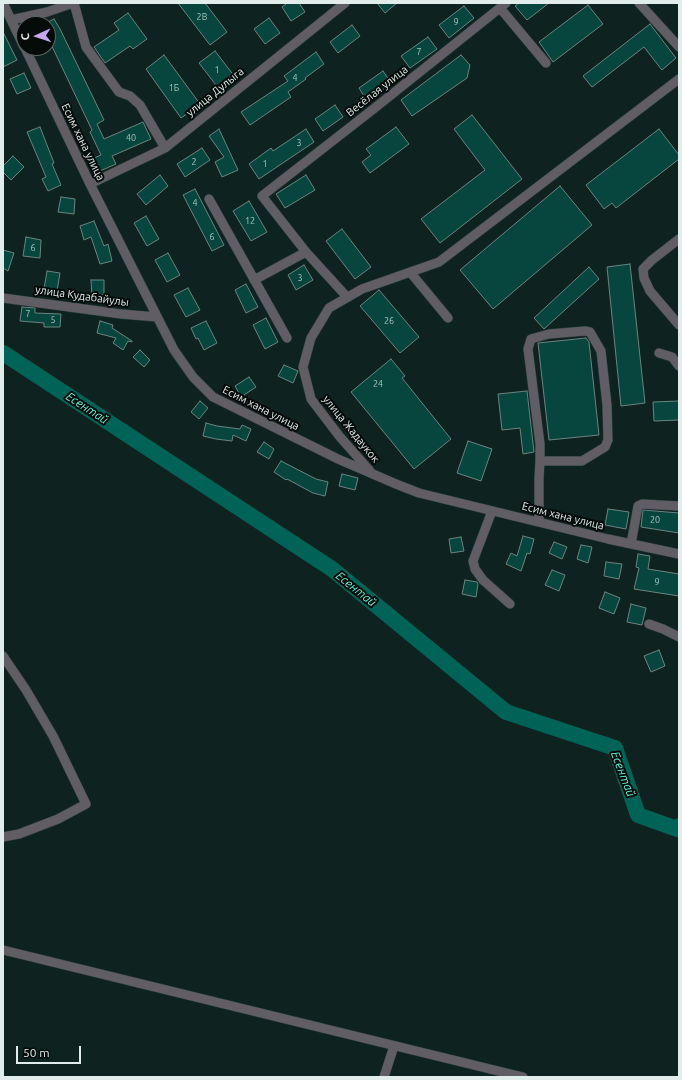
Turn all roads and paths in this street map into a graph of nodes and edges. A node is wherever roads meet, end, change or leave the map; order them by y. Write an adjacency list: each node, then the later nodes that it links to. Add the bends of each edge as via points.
1 (3, 3): 7 (street, Есим хана улица)
2 (73, 3): 6 (street); 13 (street, via 86,47 119,92 130,96 140,105)
3 (345, 3): 13 (street, улица Дулыга)
4 (639, 3): 9 (street)
5 (503, 5): 11 (street); 17 (street, Весёлая улица, via 262,196)
6 (46, 8): 7 (street)
7 (11, 20): 8 (street, Есим хана улица)
8 (16, 30)
9 (679, 47)
10 (28, 56): 14 (street, Есим хана улица)
11 (546, 63)
12 (679, 79): 18 (street, улица Жадаукок, via 439,262)
13 (165, 148): 14 (street, улица Дулыга)
14 (90, 184): 22 (street, Есим хана улица)
15 (209, 199): 19 (street)
16 (679, 239): 24 (street, via 643,269 650,292)
17 (306, 252): 19 (street); 20 (street)
18 (410, 272): 20 (street, улица Жадаукок); 23 (street)
19 (254, 280): 25 (street)
20 (347, 297): 29 (street, улица Жадаукок, via 329,308 311,338 304,367 311,399)
21 (3, 298): 22 (street, улица Кудабайулы)
22 (157, 317): 29 (street, Есим хана улица, via 174,350 193,377 213,397)
23 (448, 318)
24 (679, 325)
25 (287, 338)
26 (660, 353): 27 (street, via 672,357)
27 (679, 366)
28 (540, 462): 28 (street, via 538,419 528,356 531,339 549,334 590,332 601,351 608,440 604,447 582,461); 32 (street)
29 (372, 474): 31 (street, Есим хана улица, via 419,492)
30 (679, 506): 33 (street, via 638,506)
31 (492, 511): 32 (street, Есим хана улица); 35 (street, via 473,561 475,569 484,580)
32 (539, 522): 33 (street, Есим хана улица)
33 (631, 544): 34 (street, Есим хана улица)
34 (679, 554)
35 (510, 604)
36 (649, 624): 37 (street)
37 (679, 638)
38 (3, 656): 39 (street, via 53,736 86,804 58,819)
39 (3, 838)
40 (3, 950): 41 (street)
41 (394, 1046): 42 (street); 43 (street)
42 (384, 1077)
43 (523, 1077)

